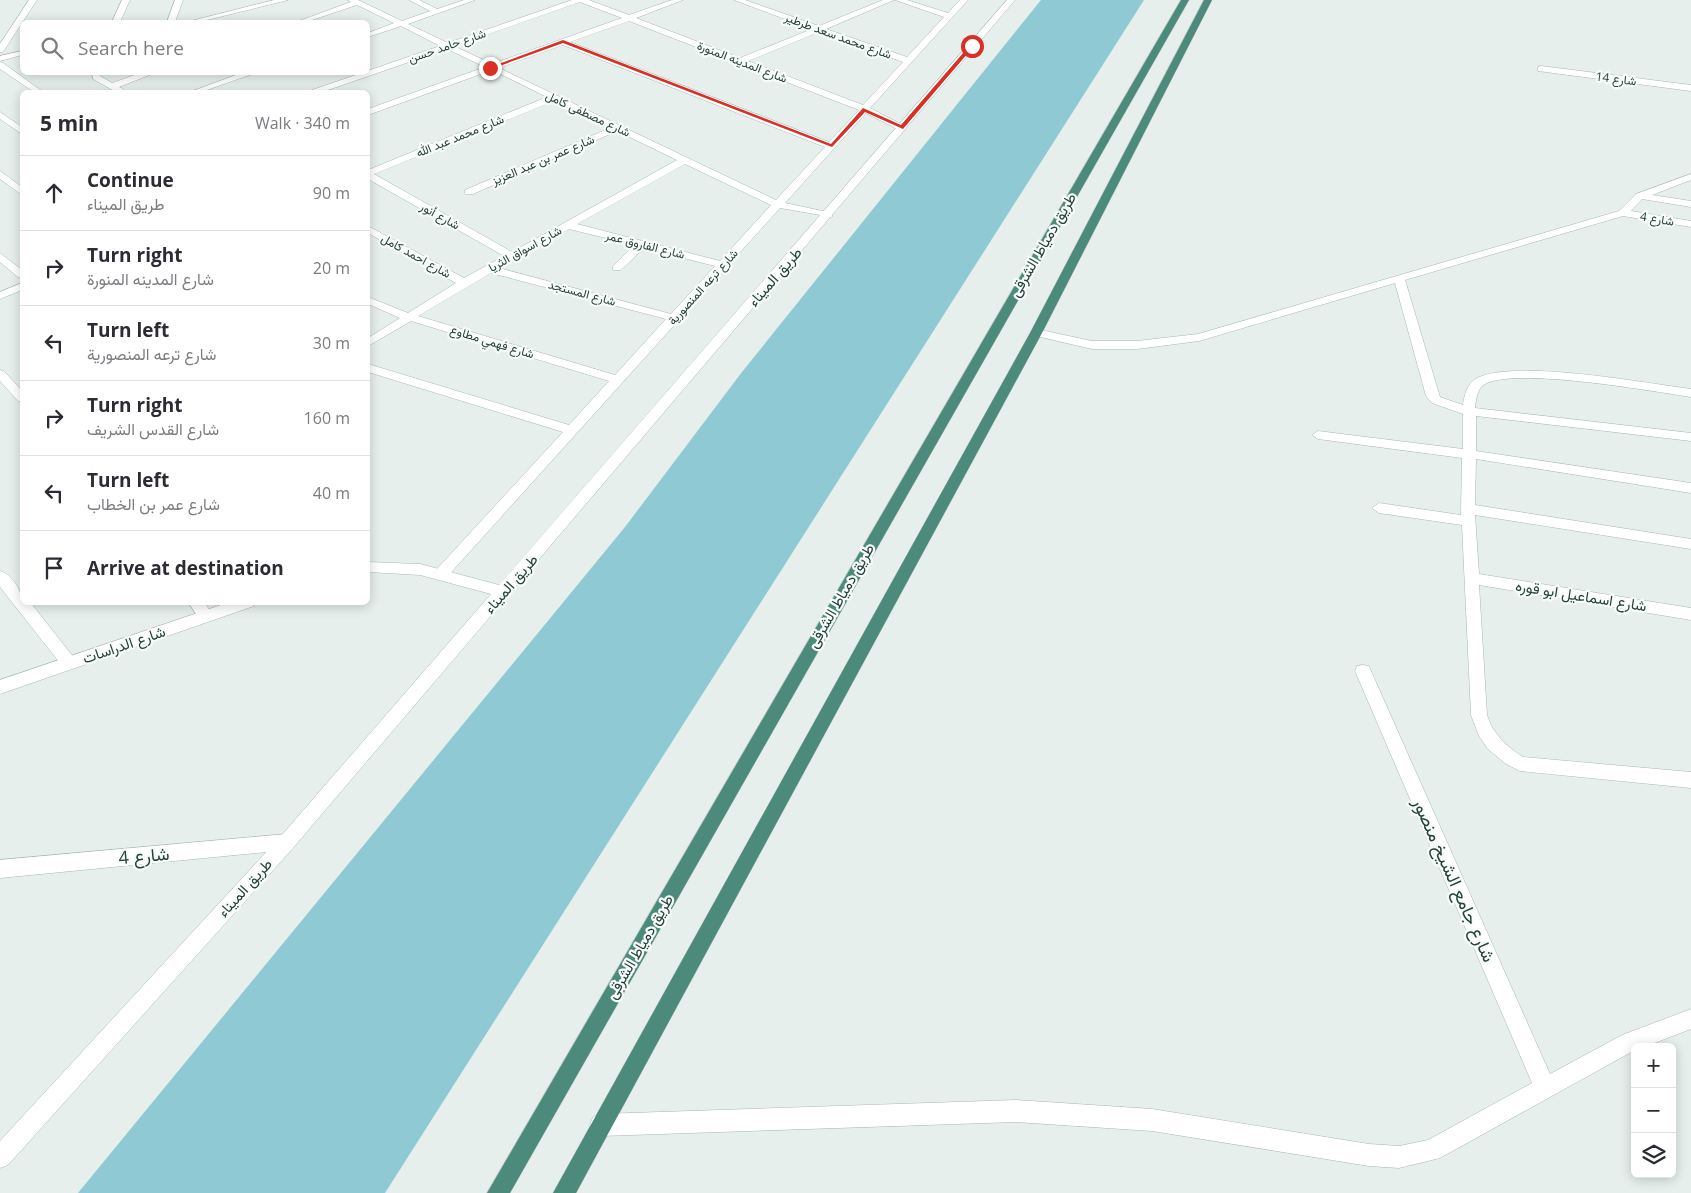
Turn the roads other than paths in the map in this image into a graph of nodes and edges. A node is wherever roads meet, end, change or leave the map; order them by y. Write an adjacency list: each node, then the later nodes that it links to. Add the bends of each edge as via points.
1 (33, 0): 32 (street)
2 (126, 0): 22 (street)
3 (179, 0): 23 (street)
4 (235, 0): 19 (street)
5 (284, 0): 19 (street)
6 (413, 0): 18 (street)
7 (471, 0): 18 (street)
8 (580, 0): 21 (street, شارع المدينه المنورة); 30 (street, شارع حامد حسن)
9 (679, 0): 21 (street)
10 (738, 0): 27 (street, شارع محمد سعد طرطير)
11 (890, 0): 27 (street)
12 (899, 0): 20 (street)
13 (964, 0): 20 (street, شارع ترعه المنصورية)
14 (1011, 0): 56 (street, طريق الميناء)
15 (1186, 0): 31 (highway, طريق دمياط الشرقى)
16 (1208, 0): 31 (highway, طريق دمياط الشرقى)
17 (355, 2): 25 (street); 26 (street, شارع مصطفى كامل)
18 (437, 12): 26 (street)
19 (228, 14): 24 (street)
20 (950, 16): 36 (street, شارع ترعه المنصورية)
21 (629, 18): 29 (street); 35 (street, شارع المدينه المنورة)
22 (117, 20)
23 (172, 20)
24 (200, 20)
25 (306, 20)
26 (400, 24): 28 (street); 30 (street, شارع مصطفى كامل)
27 (819, 29): 35 (street); 36 (street, شارع محمد سعد طرطير)
28 (370, 34)
29 (563, 42): 38 (street); 58 (street)
30 (446, 46): 38 (street, شارع مصطفى كامل); 40 (street, شارع حامد حسن)
31 (1172, 47): 88 (highway, طريق دمياط الشرقى); 125 (highway, طريق دمياط الشرقى, via 1073,194)
32 (0, 50)
33 (20, 54): 34 (street)
34 (0, 59)
35 (740, 61): 52 (street, شارع المدينه المنورة)
36 (909, 61): 52 (street, شارع ترعه المنصورية)
37 (0, 66): 47 (street)
38 (490, 68): 51 (street, شارع مصطفى كامل); 53 (street)
39 (1541, 69): 46 (street, شارع 14)
40 (370, 73)
41 (96, 75): 45 (street)
42 (146, 75): 45 (street)
43 (245, 75): 49 (street)
44 (363, 75): 50 (street, شارع حامد حسن)
45 (112, 86): 48 (street)
46 (1691, 88)
47 (36, 90)
48 (119, 90)
49 (200, 90)
50 (321, 90)
51 (553, 98): 55 (street, شارع مصطفى كامل); 60 (street, شارع محمد عبد الله)
52 (865, 110): 56 (street, شارع المدينه المنورة); 58 (street, شارع ترعه المنصورية)
53 (370, 111)
54 (0, 115): 57 (street)
55 (617, 128): 59 (street, شارع مصطفى كامل); 65 (street, شارع عمر بن عبد العزيز)
56 (902, 128): 70 (street, طريق الميناء)
57 (20, 130)
58 (832, 146): 68 (street, شارع ترعه المنصورية)
59 (685, 160): 68 (street, شارع مصطفى كامل); 72 (street, شارع اسواق الثريا)
60 (370, 173)
61 (0, 174): 64 (street)
62 (370, 175): 76 (street, شارع أنور)
63 (1691, 177): 66 (street)
64 (20, 190)
65 (469, 192)
66 (1640, 196): 67 (street); 69 (street)
67 (1691, 204)
68 (778, 205): 70 (street, شارع مصطفى كامل); 77 (street, شارع ترعه المنصورية)
69 (1623, 213): 71 (street, شارع 4); 81 (street)
70 (828, 215): 108 (street, طريق الميناء)
71 (1691, 224)
72 (568, 225): 74 (street, شارع الفاروق عمر); 76 (street, شارع اسواق الثريا)
73 (370, 230): 82 (street, شارع احمد كامل)
74 (642, 244): 77 (street, شارع الفاروق عمر); 79 (street)
75 (0, 256): 80 (street)
76 (512, 256): 78 (street, شارع اسواق الثريا)
77 (723, 265): 87 (street, شارع ترعه المنصورية)
78 (490, 268): 82 (street, شارع اسواق الثريا); 87 (street, شارع المستجد)
79 (617, 268)
80 (20, 273)
81 (1399, 279): 88 (street, via 1199,337 1137,344 1092,344); 95 (street, via 1432,396)
82 (464, 283): 86 (street, شارع اسواق الثريا)
83 (20, 287): 84 (street)
84 (0, 296)
85 (370, 301): 86 (street, شارع فهمي مطاوع)
86 (408, 317): 89 (street, شارع اسواق الثريا); 92 (street, شارع فهمي مطاوع)
87 (674, 318): 92 (street, شارع ترعه المنصورية)
88 (1036, 333): 123 (highway, طريق دمياط الشرقى)
89 (370, 342)
90 (370, 369): 96 (street)
91 (0, 374): 94 (street)
92 (618, 380): 96 (street, شارع ترعه المنصورية)
93 (1691, 393): 95 (street, via 1598,380 1495,377 1480,381 1471,392)
94 (20, 396)
95 (1468, 411): 98 (street); 99 (street)
96 (572, 430): 105 (street, شارع ترعه المنصورية)
97 (1318, 435): 99 (street)
98 (1691, 437)
99 (1470, 454): 100 (street); 102 (street)
100 (1691, 488)
101 (1379, 508): 102 (street)
102 (1469, 515): 103 (street); 107 (street)
103 (1691, 544)
104 (370, 567): 105 (street, via 394,565)
105 (441, 574): 108 (street)
106 (0, 576): 109 (street)
107 (1472, 578): 113 (street, شارع اسماعيل ابو قوره); 118 (street, via 1479,714 1482,728 1503,754 1520,764)
108 (504, 592): 119 (street, طريق الميناء)
109 (20, 602)
110 (23, 605): 115 (street)
111 (197, 605): 114 (street)
112 (240, 605): 114 (street, شارع الدراسات)
113 (1691, 614)
114 (206, 617): 115 (street, شارع الدراسات)
115 (69, 664): 117 (street, شارع الدراسات)
116 (1363, 671): 122 (street, شارع جامع الشيخ منصور)
117 (0, 687)
118 (1691, 780)
119 (287, 842): 120 (street, شارع 4); 124 (street, طريق الميناء)
120 (0, 869)
121 (1691, 1019): 122 (street, via 1629,1042)
122 (1545, 1088): 123 (street, via 1432,1150 1406,1158 1377,1158 1346,1150 1152,1120 1016,1111)
123 (601, 1125): 126 (highway, طريق دمياط الشرقى)
124 (0, 1157)
125 (498, 1193)
126 (564, 1193)

